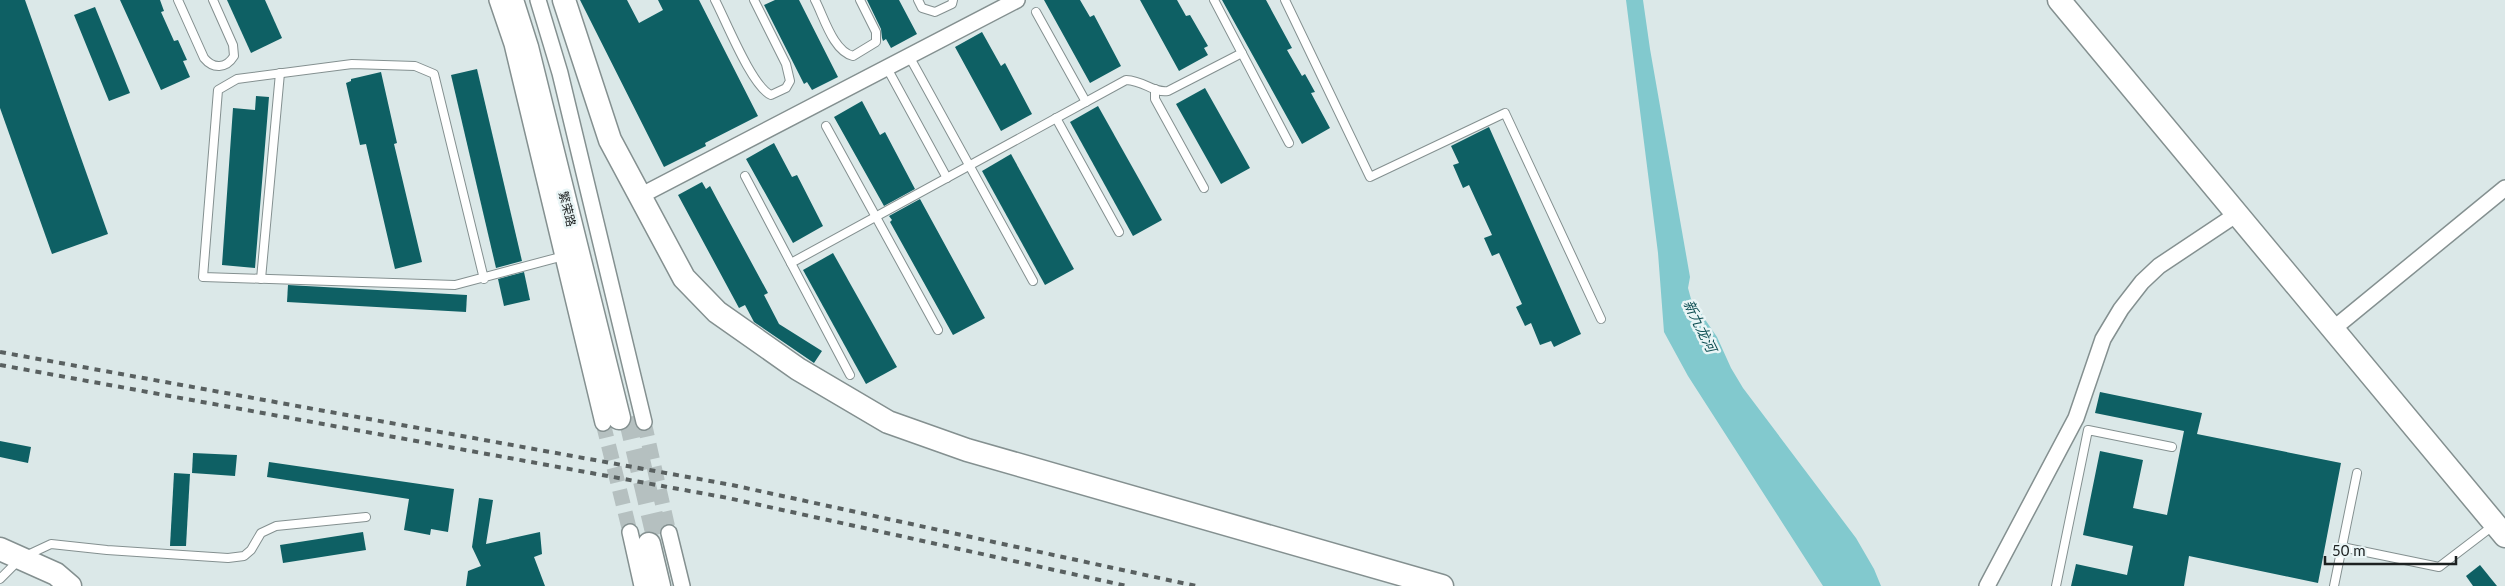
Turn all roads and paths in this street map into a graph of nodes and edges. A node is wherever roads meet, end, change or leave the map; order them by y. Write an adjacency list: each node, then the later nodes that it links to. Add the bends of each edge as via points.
1 (178, 0): 2 (lane, via 204,58 217,67 231,61 234,56 233,45)
2 (213, 0)
3 (497, 0): 37 (street, via 512,44)
4 (512, 0): 46 (street, 繁荣路)
5 (522, 0): 46 (street, 繁荣路, via 537,44)
6 (538, 0): 46 (street, via 560,73)
7 (564, 0): 33 (street, via 610,140)
8 (715, 0): 9 (lane, via 755,80 763,92 771,95 786,88 790,81 786,64)
9 (754, 0)
10 (815, 0): 11 (lane, via 838,47 853,56 876,42 876,32)
11 (860, 0)
12 (918, 0): 13 (lane, via 922,8 935,12 952,4)
13 (953, 0)
14 (1017, 0): 20 (street)
15 (1214, 0): 19 (lane)
16 (1285, 0): 42 (lane, via 1370,177 1506,113)
17 (2059, 0): 34 (street)
18 (1036, 12): 24 (lane)
19 (1242, 53): 23 (lane, via 1168,91); 27 (lane)
20 (909, 56): 21 (street); 28 (lane)
21 (887, 68): 30 (lane); 33 (street)
22 (280, 73): 39 (lane); 39 (lane, via 237,79 218,90 203,277); 40 (lane, via 352,64 415,66 434,74)
23 (1155, 89): 24 (lane, via 1140,80 1126,80); 31 (lane, via 1155,99)
24 (1086, 102): 25 (lane)
25 (1056, 118): 28 (lane); 36 (lane)
26 (826, 126): 35 (lane)
27 (1289, 143)
28 (970, 165): 30 (lane); 41 (lane)
29 (745, 176): 38 (lane)
30 (947, 178): 35 (lane)
31 (1204, 188)
32 (2505, 188): 43 (street)
33 (640, 196): 62 (street, via 684,278 717,312 798,369 888,422 967,450)
34 (2237, 214): 43 (street); 63 (street, via 2159,266 2121,309 2103,338 2076,418)
35 (876, 217): 38 (lane); 44 (lane)
36 (1119, 232)
37 (564, 256): 40 (lane); 46 (street)
38 (791, 263): 45 (lane)
39 (261, 279): 40 (lane, via 455,285)
40 (484, 279)
41 (1033, 281)
42 (1600, 320)
43 (2333, 329): 50 (street)
44 (938, 330)
45 (850, 375)
46 (624, 420)
47 (2172, 447): 64 (lane, via 2088,430)
48 (2357, 473): 53 (lane)
49 (366, 517): 55 (lane, via 276,526 261,533 244,556 228,558 51,544)
50 (2500, 530): 53 (lane, via 2439,567)
51 (630, 532): 58 (street)
52 (659, 540): 59 (street); 60 (street); 61 (street)
53 (2342, 547): 65 (lane)
54 (0, 549): 55 (street)
55 (21, 558): 56 (lane); 57 (street, via 56,574)
56 (0, 579)
57 (70, 586)
58 (642, 586)
59 (659, 586)
60 (669, 586)
61 (682, 586)
62 (1442, 586)
63 (1988, 586)
64 (2056, 586)
65 (2334, 586)

